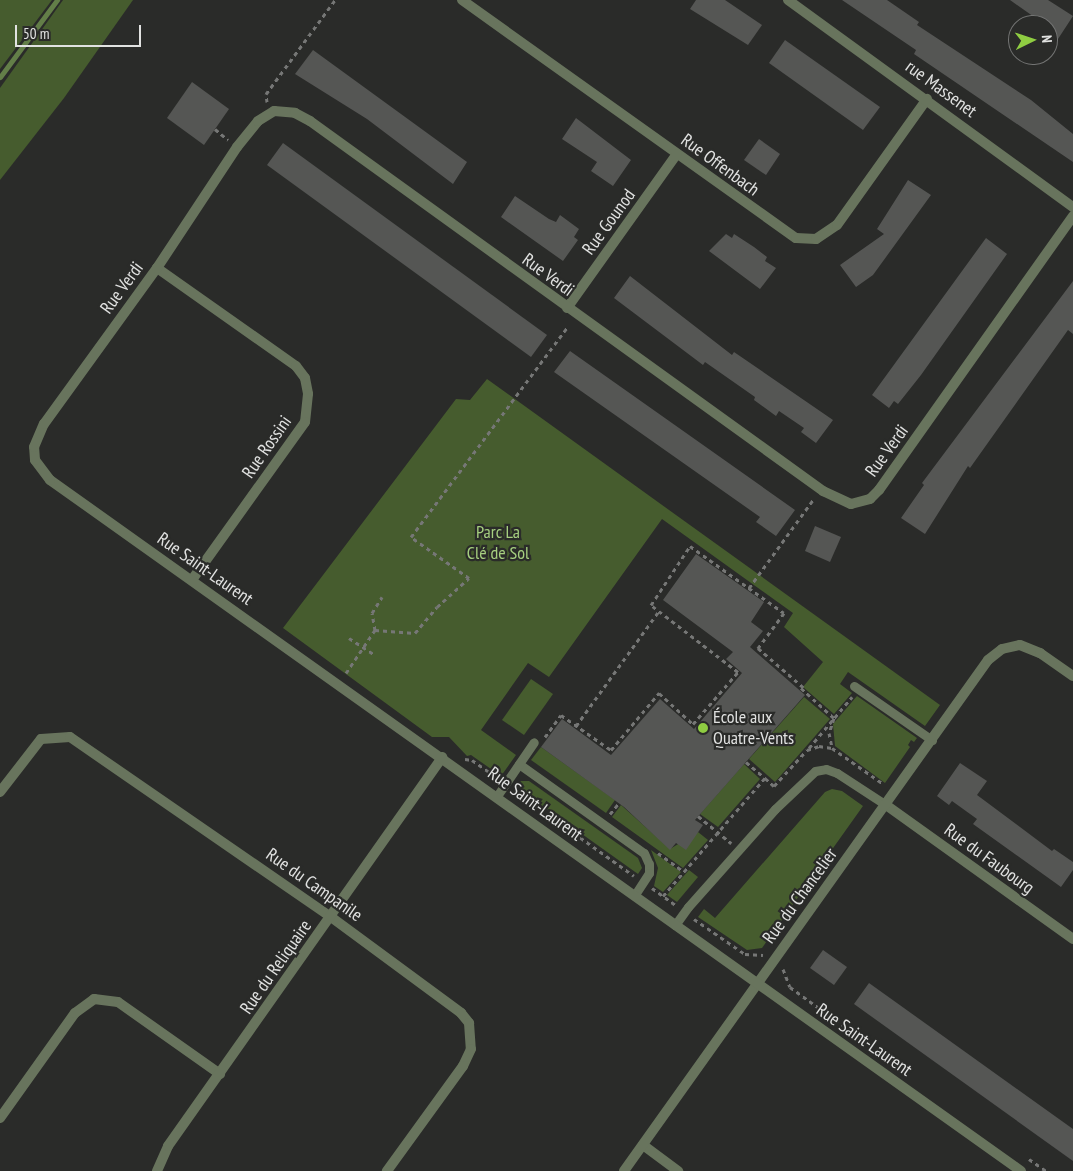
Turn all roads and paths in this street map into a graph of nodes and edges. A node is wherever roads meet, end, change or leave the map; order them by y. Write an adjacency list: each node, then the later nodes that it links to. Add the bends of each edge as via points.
1 (335, 0): 5 (path, via 266,94)
2 (462, 0): 6 (street, Rue Offenbach)
3 (788, 0): 4 (street, rue Massenet)
4 (927, 99): 6 (street, Rue Offenbach, via 837,225 816,239 796,238 786,233); 7 (street, rue Massenet)
5 (268, 114): 9 (street, Rue Verdi, via 237,147); 10 (street, Rue Verdi, via 295,113 310,121)
6 (677, 154): 10 (street, Rue Gounod)
7 (1073, 207)
8 (1073, 216): 10 (street, Rue Verdi, via 879,490 861,503 851,504 834,498)
9 (157, 268): 12 (street, Rue Verdi, via 36,436); 14 (street, Rue Rossini, via 296,366 305,378 308,394 305,422)
10 (567, 308)
11 (568, 326): 18 (path, via 411,536 469,578 437,607 415,633)
12 (35, 460): 14 (street, Rue Saint-Laurent, via 50,480)
13 (813, 499): 15 (path)
14 (192, 580): 32 (street, Rue Saint-Laurent)
15 (749, 588): 17 (path, via 690,546 651,606); 26 (path, via 784,613 758,648)
16 (382, 597): 18 (path, via 372,613)
17 (659, 611): 27 (path); 27 (path, via 738,672 693,724 659,693 611,750)
18 (375, 630): 20 (path)
19 (349, 638): 20 (path)
20 (363, 647): 21 (path); 22 (path)
21 (375, 655)
22 (346, 673)
23 (1073, 676): 28 (street, Rue du Chancelier, via 1028,647 1008,646 988,660)
24 (854, 686): 28 (lane)
25 (854, 695): 26 (path)
26 (834, 718): 30 (path, via 829,733); 31 (path)
27 (576, 726): 29 (path, via 561,715)
28 (932, 740): 42 (street, Rue du Chancelier)
29 (538, 742): 35 (lane)
30 (832, 748)
31 (807, 750)
32 (442, 757): 40 (street, Rue Saint-Laurent); 50 (street, Rue du Reliquaire)
33 (472, 760): 37 (path, Rue Saint-Laurent)
34 (746, 762): 36 (path)
35 (519, 764): 40 (lane); 48 (lane, via 644,853 649,864 648,873)
36 (766, 778)
37 (498, 779)
38 (514, 790): 46 (path, Rue Saint-Laurent)
39 (0, 792): 50 (street, Rue du Campanile, via 41,739 70,737)
40 (496, 796): 48 (street, Rue Saint-Laurent)
41 (619, 803): 44 (path)
42 (886, 805): 52 (lane, via 837,773 826,769 815,771 769,816); 53 (street, Rue du Faubourg); 56 (street, Rue du Chancelier)
43 (698, 816): 45 (path)
44 (608, 817)
45 (718, 832)
46 (636, 877)
47 (653, 889): 49 (path)
48 (634, 896): 52 (street, Rue Saint-Laurent)
49 (673, 904)
50 (331, 917): 58 (street, Rue du Reliquaire); 63 (street, Rue du Campanile, via 461,1013 469,1023 471,1049 463,1066)
51 (698, 921): 54 (path, via 745,954)
52 (676, 925): 56 (street, Rue Saint-Laurent)
53 (1073, 939)
54 (760, 953)
55 (784, 970): 57 (path, Rue Saint-Laurent, via 790,988)
56 (757, 984): 60 (street, Rue du Chancelier); 66 (street, Rue Saint-Laurent)
57 (868, 1044)
58 (220, 1074): 59 (street, via 118,1002 94,999 75,1013); 62 (street, Rue du Reliquaire, via 168,1146)
59 (0, 1118)
60 (642, 1145): 64 (street, Rue du Chancelier); 65 (street)
61 (1023, 1154): 67 (path)
62 (157, 1171)
63 (387, 1171)
64 (624, 1171)
65 (678, 1171)
66 (1021, 1171)
67 (1046, 1171)

